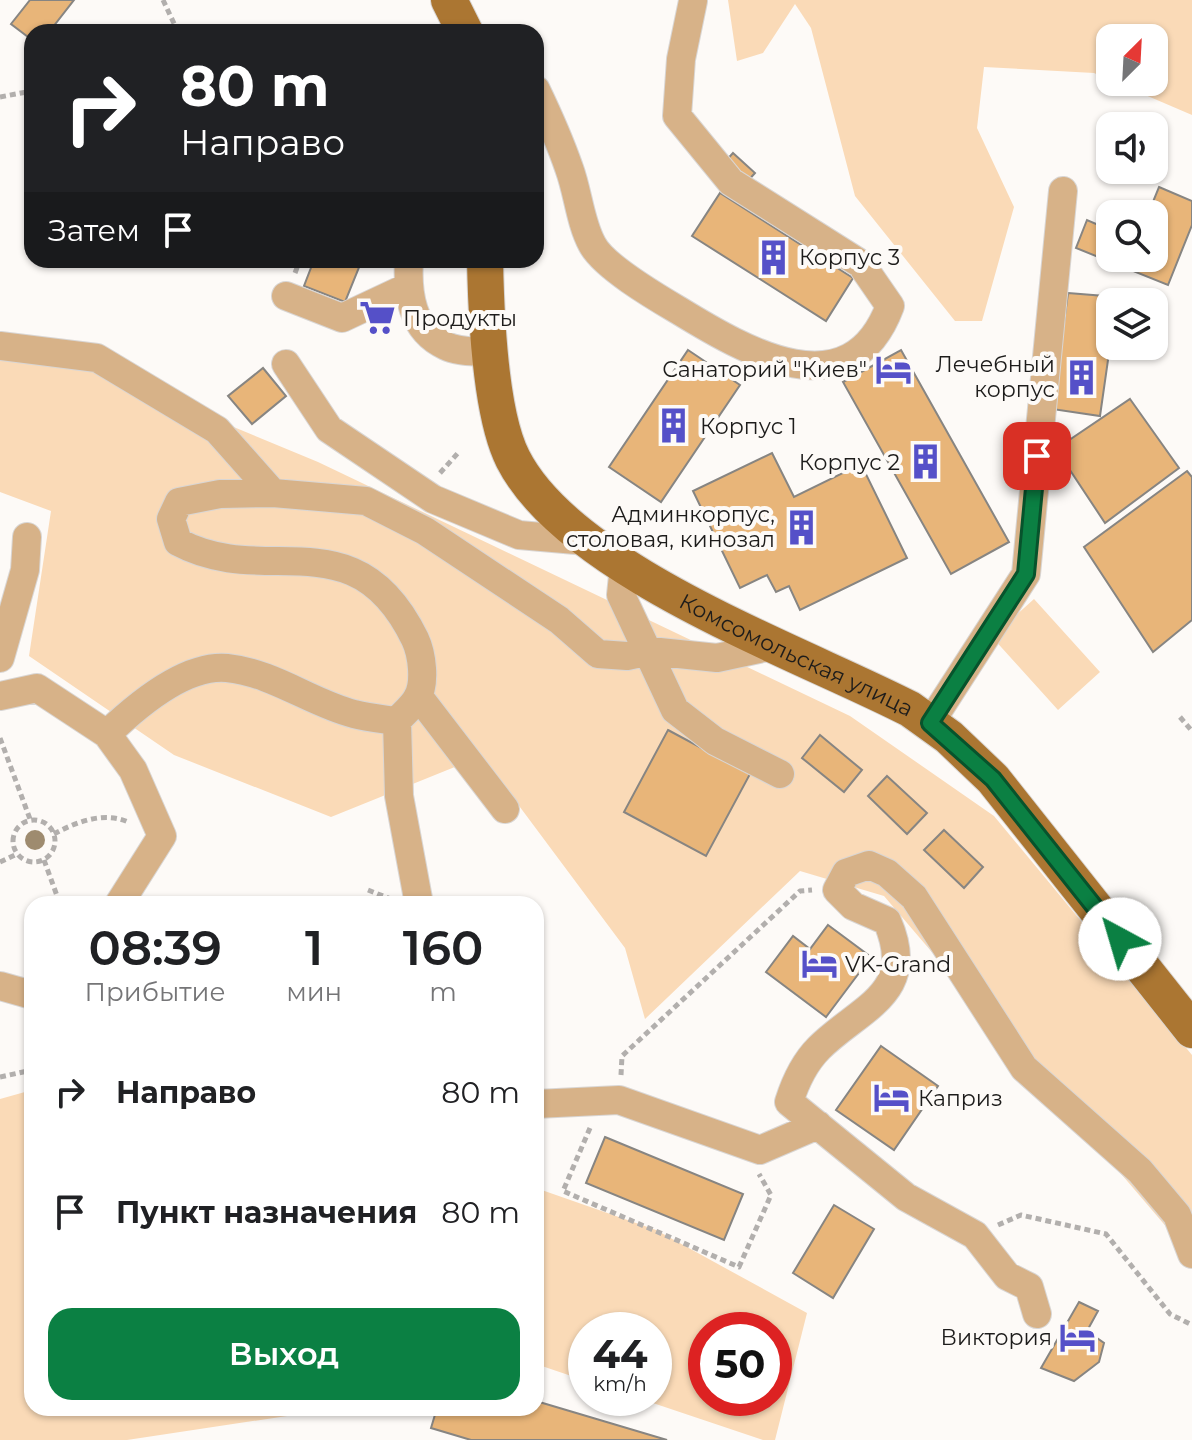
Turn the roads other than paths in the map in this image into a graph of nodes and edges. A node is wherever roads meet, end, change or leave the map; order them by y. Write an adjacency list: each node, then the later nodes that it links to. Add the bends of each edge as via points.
1 (449, 0): 3 (main road)
2 (693, 1): 4 (street, via 677,116 731,182 861,264 873,279 890,306 880,332 856,357 802,367 752,351 640,288 592,246 569,168)
3 (461, 24)
4 (544, 109)
5 (1063, 191): 22 (street, via 1026,574)
6 (485, 268): 10 (main road, Комсомольская улица)
7 (409, 273): 8 (street, via 342,318); 10 (street, via 414,313 427,332 447,347)
8 (286, 296)
9 (0, 346): 12 (street, via 97,358 217,430)
10 (490, 353): 14 (main road, Комсомольская улица, via 512,456 547,505)
11 (286, 364): 14 (street, via 329,429 433,499 519,535)
12 (273, 493): 17 (street, via 366,501 425,531 559,620 598,654); 20 (street, via 220,494 179,502 171,519 178,542 199,554 315,560 363,574 402,613 422,654)
13 (27, 537): 18 (street, via 25,570)
14 (587, 541): 15 (main road, Комсомольская улица)
15 (624, 566): 16 (main road, Комсомольская улица); 17 (street, via 621,595)
16 (777, 645): 17 (street, via 717,658); 22 (main road, Комсомольская улица)
17 (650, 651): 24 (street, via 675,710 715,741)
18 (0, 658)
19 (2, 691): 23 (street, via 37,688)
20 (419, 697): 21 (street); 25 (street)
21 (397, 721): 23 (street, via 353,714 293,686 226,668 175,680); 27 (street, via 399,796)
22 (930, 723): 30 (main road, Комсомольская улица, via 993,779)
23 (107, 734): 26 (street, via 133,770 162,836)
24 (780, 774)
25 (505, 809)
26 (124, 896)
27 (418, 896)
28 (0, 986): 29 (street)
29 (24, 993)
30 (1192, 1030)
31 (544, 1104): 32 (street, via 619,1100 760,1150)
32 (818, 1125): 33 (street, via 789,1102 795,1082 818,1048 883,997 894,973 896,943 887,921 853,906 837,890 846,873 869,865 914,897 1024,1068 1140,1171 1177,1215); 34 (street, via 906,1197 975,1235 1007,1276 1029,1287)
33 (1192, 1254)
34 (1037, 1314)

